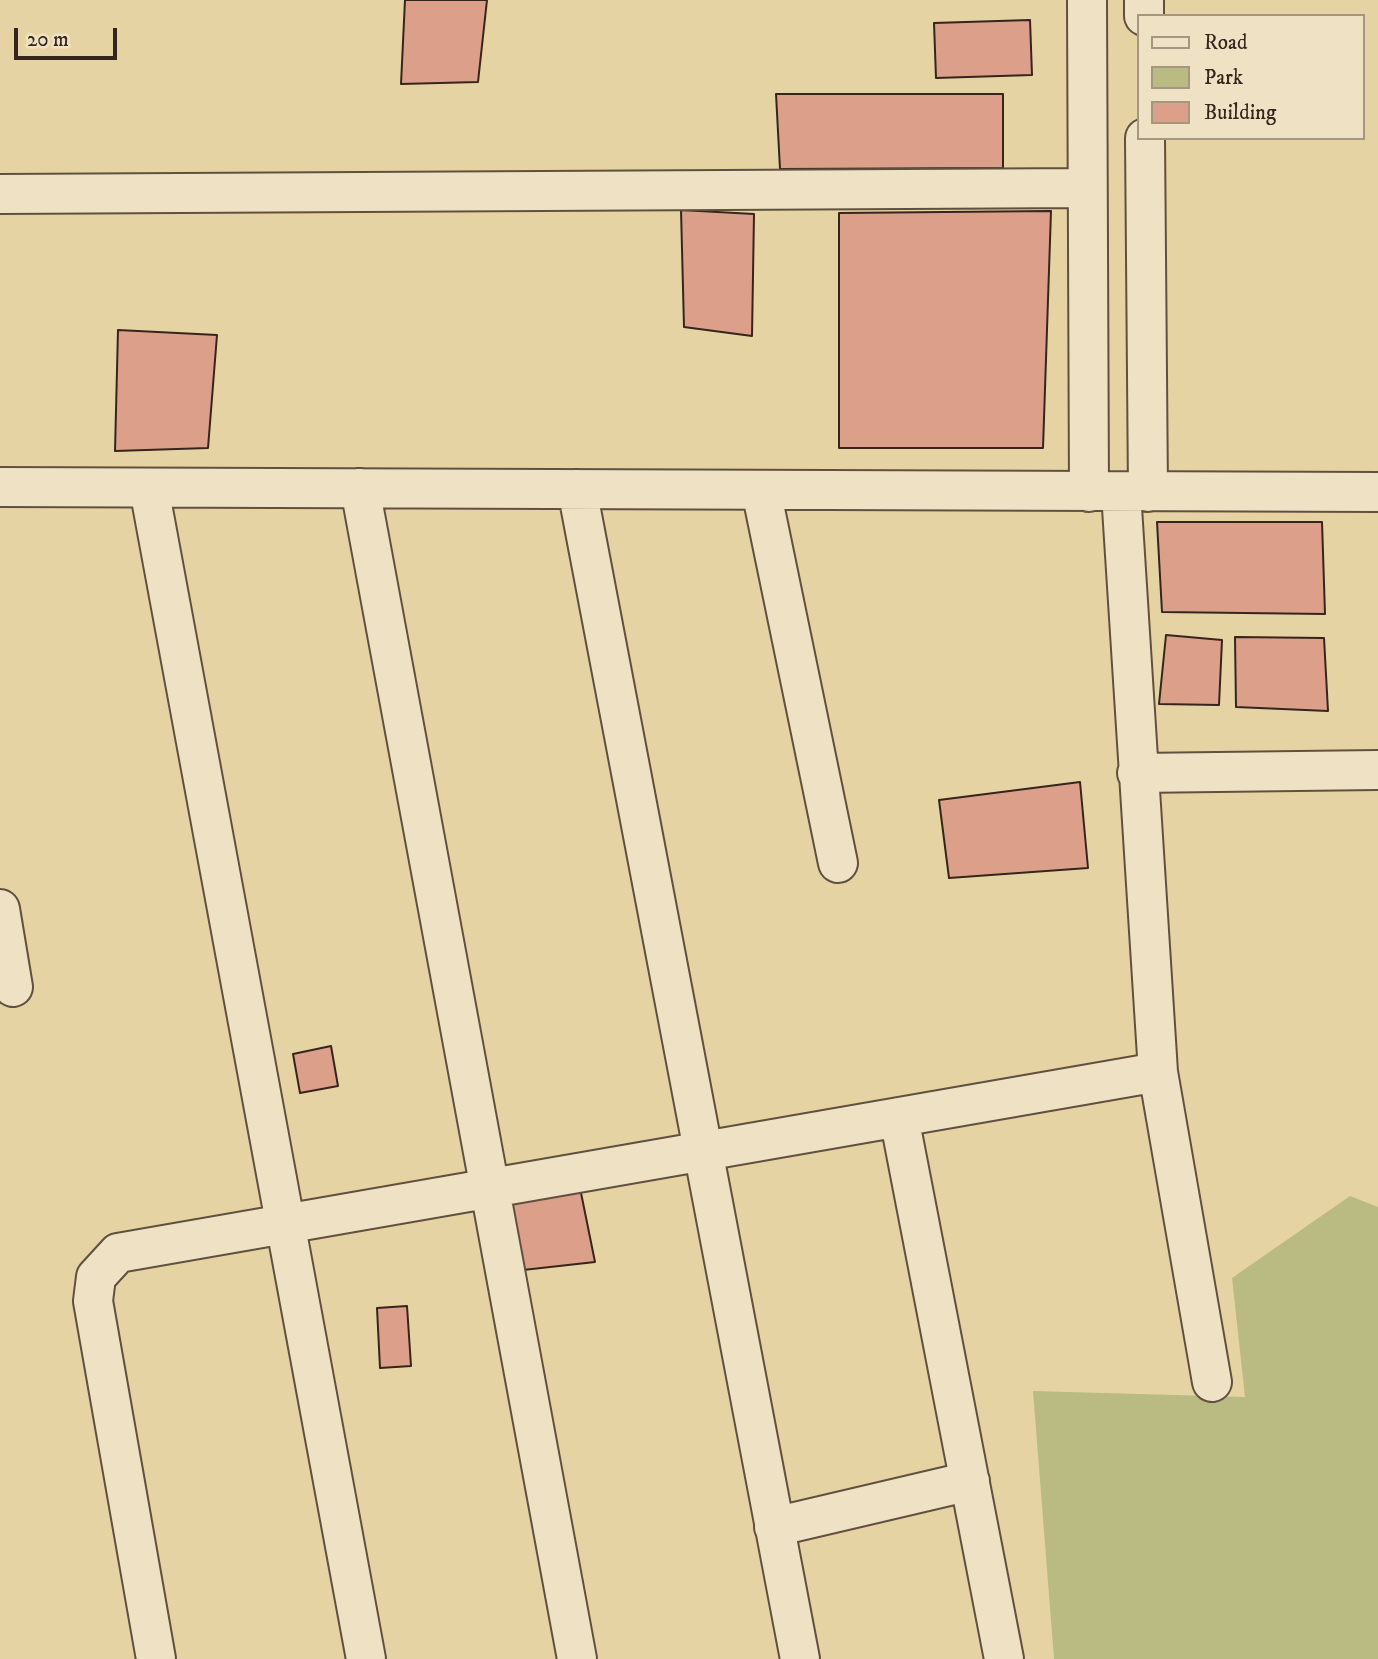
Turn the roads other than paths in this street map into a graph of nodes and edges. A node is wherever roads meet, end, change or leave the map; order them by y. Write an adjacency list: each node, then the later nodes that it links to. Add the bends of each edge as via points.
1 (1087, 0): 3 (street)
2 (1145, 140): 10 (street)
3 (1086, 188): 4 (street); 10 (street)
4 (0, 194)
5 (0, 487): 6 (street)
6 (149, 488): 7 (street); 21 (street)
7 (360, 488): 8 (street); 20 (street)
8 (576, 489): 9 (street); 19 (street)
9 (761, 490): 10 (street); 14 (street)
10 (1119, 492): 11 (street); 13 (street)
11 (1378, 492)
12 (1378, 770): 13 (street)
13 (1137, 773): 17 (street)
14 (838, 863)
15 (0, 909): 16 (street)
16 (13, 987)
17 (1158, 1072): 18 (street); 22 (street)
18 (900, 1117): 19 (street); 23 (street)
19 (703, 1153): 20 (street); 24 (street)
20 (489, 1188): 21 (street); 27 (street)
21 (286, 1223): 25 (street, via 118,1253 96,1277 93,1300); 26 (street)
22 (1212, 1382)
23 (970, 1480): 24 (street); 29 (street)
24 (774, 1527): 28 (street)
25 (156, 1659)
26 (366, 1659)
27 (577, 1659)
28 (800, 1659)
29 (1004, 1659)

